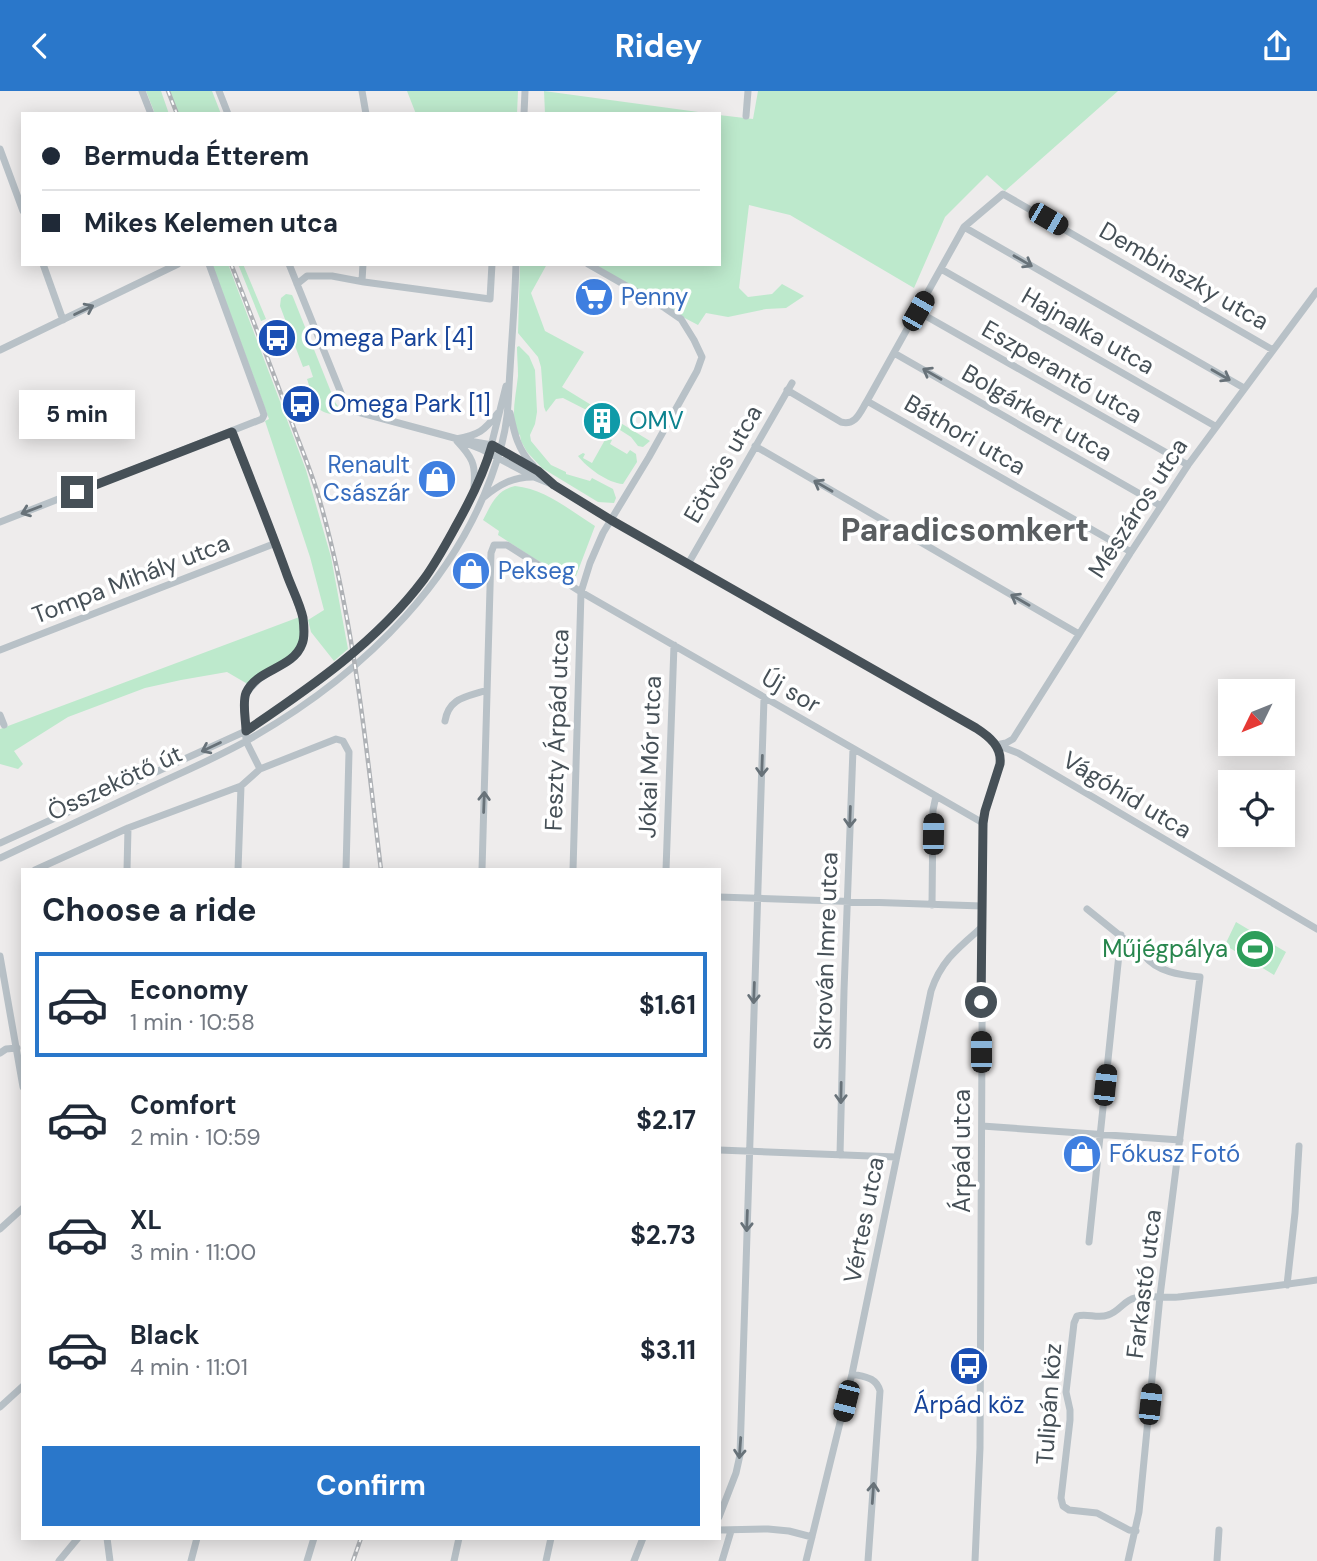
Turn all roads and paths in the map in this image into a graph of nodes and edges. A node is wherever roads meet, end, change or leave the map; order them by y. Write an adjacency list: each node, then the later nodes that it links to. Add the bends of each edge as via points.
1 (142, 91): 6 (street)
2 (219, 91): 7 (street)
3 (362, 91): 8 (street)
4 (525, 91): 9 (street)
5 (748, 91): 10 (street)
6 (150, 112)
7 (227, 112)
8 (366, 112)
9 (524, 112)
10 (746, 116)
11 (0, 149): 12 (street)
12 (21, 206)
13 (964, 227): 22 (street); 29 (street, Dembinszky utca, via 1003,194); 32 (street, one-way to 32)
14 (44, 266): 27 (street)
15 (174, 266): 27 (street, one-way to 15)
16 (210, 266): 36 (street, via 264,415)
17 (290, 266): 24 (street)
18 (363, 266): 23 (street)
19 (492, 266): 23 (street, via 490,299)
20 (516, 266): 34 (street)
21 (592, 266): 48 (street, Feszty Árpád utca, via 681,319 702,357)
22 (941, 269): 26 (street); 35 (street, Hajnalka utca)
23 (362, 281): 24 (street, via 307,276)
24 (296, 284): 37 (street, via 343,398 354,411)
25 (1317, 291): 29 (street, Mészáros utca)
26 (918, 311): 30 (street); 43 (street, Eszperantó utca)
27 (63, 320): 28 (street)
28 (0, 350)
29 (1273, 350): 32 (street, Mészáros utca)
30 (894, 353): 33 (street); 47 (street, Bolgárkert utca, one-way to 30)
31 (790, 386): 33 (street, Báthori utca, via 848,424); 39 (street, Eötvös utca)
32 (1244, 388): 35 (street, Mészáros utca)
33 (867, 401): 51 (street, Báthori utca)
34 (505, 410): 37 (street, via 480,433); 38 (street, Összekötő út); 40 (street, Összekötő út); 44 (street)
35 (1215, 426): 43 (street, Mészáros utca)
36 (232, 432): 49 (street, one-way to 49); 50 (street)
37 (456, 439): 38 (street); 41 (street); 45 (street, via 473,461)
38 (492, 445): 40 (street); 41 (street, Összekötő út)
39 (755, 446): 52 (street, Eötvös utca); 54 (street, one-way to 39)
40 (500, 449): 42 (street, Összekötő út); 44 (street)
41 (489, 454): 42 (street); 45 (street, Összekötő út)
42 (498, 458): 44 (street); 46 (street, Összekötő út)
43 (1188, 465): 47 (street, Mészáros utca)
44 (536, 474): 46 (street, via 512,479); 48 (street, Vágóhíd utca)
45 (474, 493): 62 (street, Összekötő út, via 425,578 385,623 350,657)
46 (482, 498): 63 (street, Összekötő út, via 438,578 377,646 335,682)
47 (1161, 506): 51 (street, Mészáros utca)
48 (611, 520): 52 (street, Vágóhíd utca); 53 (street, Feszty Árpád utca, via 596,545)
49 (0, 522)
50 (276, 543): 56 (street, Tompa Mihály utca); 62 (street, via 303,616 304,637 293,657 246,693)
51 (1131, 552): 54 (street, Mészáros utca)
52 (688, 564): 64 (street, Vágóhíd utca, via 988,735)
53 (581, 592): 55 (street, Új sor); 57 (street, Új sor, via 507,545 494,545); 78 (street, Feszty Árpád utca)
54 (1079, 634): 64 (street, Mészáros utca, via 1013,739)
55 (674, 645): 58 (street, Új sor); 79 (street, Jókai Mór utca)
56 (0, 650)
57 (487, 690): 60 (street, via 457,700); 77 (street, one-way to 57)
58 (764, 698): 65 (street, Új sor); 81 (street, one-way to 81)
59 (0, 715): 61 (street)
60 (445, 720)
61 (4, 725)
62 (246, 731): 63 (street); 71 (street, Összekötő út, one-way to 71)
63 (246, 741): 66 (street); 72 (street, Összekötő út)
64 (996, 745): 69 (street, Árpád utca, via 1000,764); 87 (street, Vágóhíd utca, via 1018,753)
65 (853, 749): 68 (street, Új sor); 82 (street, Skrován Imre utca, one-way to 82)
66 (260, 769): 67 (street); 76 (street, via 328,741 342,741 349,752)
67 (241, 786): 70 (street); 75 (street)
68 (936, 796): 69 (street, Új sor); 83 (street)
69 (983, 823): 84 (street, Árpád utca)
70 (128, 828): 73 (street); 74 (street)
71 (0, 843)
72 (0, 857)
73 (39, 868)
74 (127, 868)
75 (238, 868)
76 (346, 868)
77 (482, 868)
78 (573, 868)
79 (666, 868)
80 (721, 897): 81 (street)
81 (757, 899): 82 (street); 100 (street, one-way to 100)
82 (847, 902): 83 (street); 101 (street, Skrován Imre utca, one-way to 101)
83 (932, 905): 84 (street)
84 (982, 907): 86 (street, Árpád utca)
85 (1087, 909): 88 (street)
86 (981, 928): 95 (street, Árpád utca); 102 (street, Vértes utca, via 955,950 935,979)
87 (1317, 929)
88 (1121, 935): 96 (street); 97 (street, Farkastó utca, via 1150,964 1200,977)
89 (0, 956): 90 (street)
90 (1, 974): 91 (street)
91 (19, 1036): 92 (street)
92 (17, 1048): 93 (street); 94 (street)
93 (0, 1053)
94 (21, 1074)
95 (982, 1126): 96 (street); 135 (street, Árpád utca)
96 (1100, 1134): 97 (street); 105 (street)
97 (1180, 1140): 108 (street, Farkastó utca)
98 (1299, 1146): 107 (street)
99 (721, 1150): 100 (street)
100 (749, 1151): 101 (street); 112 (street, one-way to 112, via 740,1455)
101 (840, 1155): 102 (street)
102 (896, 1157): 109 (street, Vértes utca)
103 (21, 1209): 104 (street)
104 (0, 1229)
105 (1089, 1242)
106 (1317, 1280): 107 (street)
107 (1287, 1285): 108 (street)
108 (1160, 1296): 116 (street, Farkastó utca); 116 (street, Tulipán köz, via 1136,1297 1107,1316 1083,1314 1073,1323 1063,1506 1097,1513)
109 (852, 1374): 117 (street, Vértes utca); 134 (street, one-way to 109, via 880,1391 875,1380)
110 (21, 1388): 111 (street)
111 (3, 1405)
112 (721, 1512)
113 (721, 1530): 115 (street)
114 (1219, 1530): 137 (street)
115 (731, 1531): 117 (street, via 768,1529); 132 (street)
116 (1136, 1531): 136 (street, Farkastó utca)
117 (812, 1537): 133 (street, Vértes utca)
118 (76, 1540): 125 (street)
119 (107, 1540): 126 (street)
120 (196, 1540): 127 (street)
121 (313, 1540): 128 (street)
122 (459, 1540): 129 (street)
123 (551, 1540): 130 (street)
124 (642, 1540): 131 (street)
125 (59, 1561)
126 (110, 1561)
127 (191, 1561)
128 (307, 1561)
129 (454, 1561)
130 (546, 1561)
131 (634, 1561)
132 (722, 1561)
133 (806, 1561)
134 (868, 1561)
135 (975, 1561)
136 (1128, 1561)
137 (1217, 1561)

